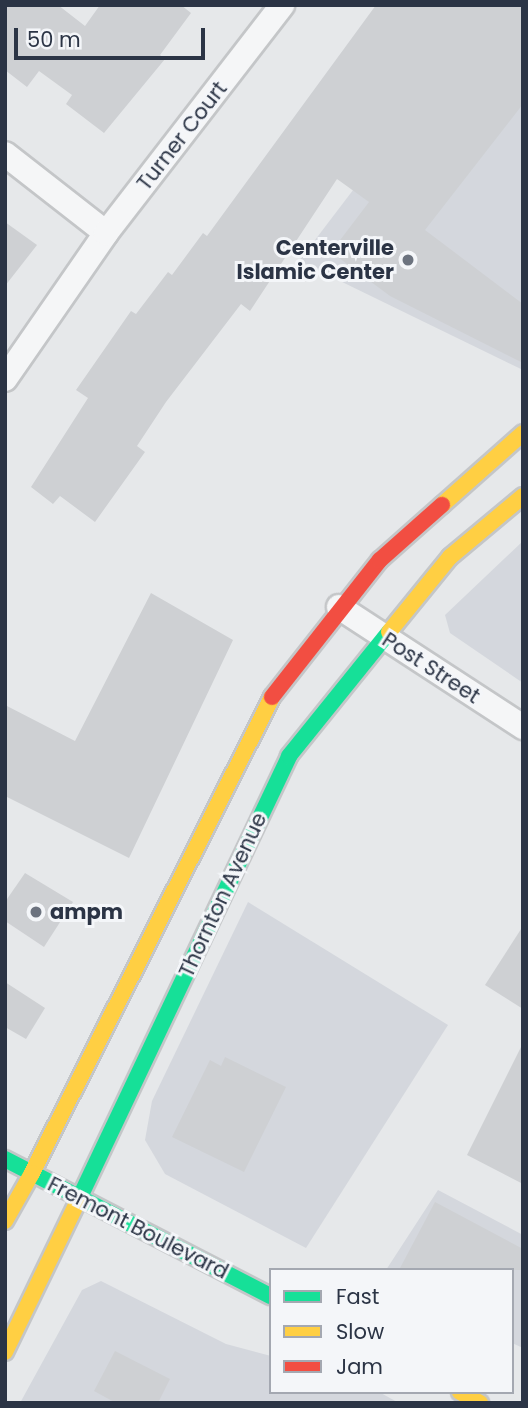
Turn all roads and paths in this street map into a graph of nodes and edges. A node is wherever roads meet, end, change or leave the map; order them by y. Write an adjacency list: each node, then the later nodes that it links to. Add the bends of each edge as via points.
1 (282, 5): 3 (street, Turner Court)
2 (5, 154): 3 (street)
3 (106, 233): 4 (street, Turner Court)
4 (5, 379)
5 (523, 433): 7 (street, via 425,517)
6 (523, 496): 8 (street, Thornton Avenue, via 450,556)
7 (339, 607): 8 (street, Post Street); 11 (street, via 261,710 226,771)
8 (381, 635): 9 (street, Post Street); 12 (street, Thornton Avenue, via 289,756)
9 (523, 727)
10 (5, 1159): 11 (street, Fremont Boulevard)
11 (32, 1173): 12 (street, Fremont Boulevard); 13 (street)
12 (79, 1199): 14 (street, Fremont Boulevard); 15 (street, Thornton Avenue)
13 (5, 1221)
14 (269, 1295)
15 (5, 1352)
16 (464, 1394): 17 (street)
17 (480, 1403)

